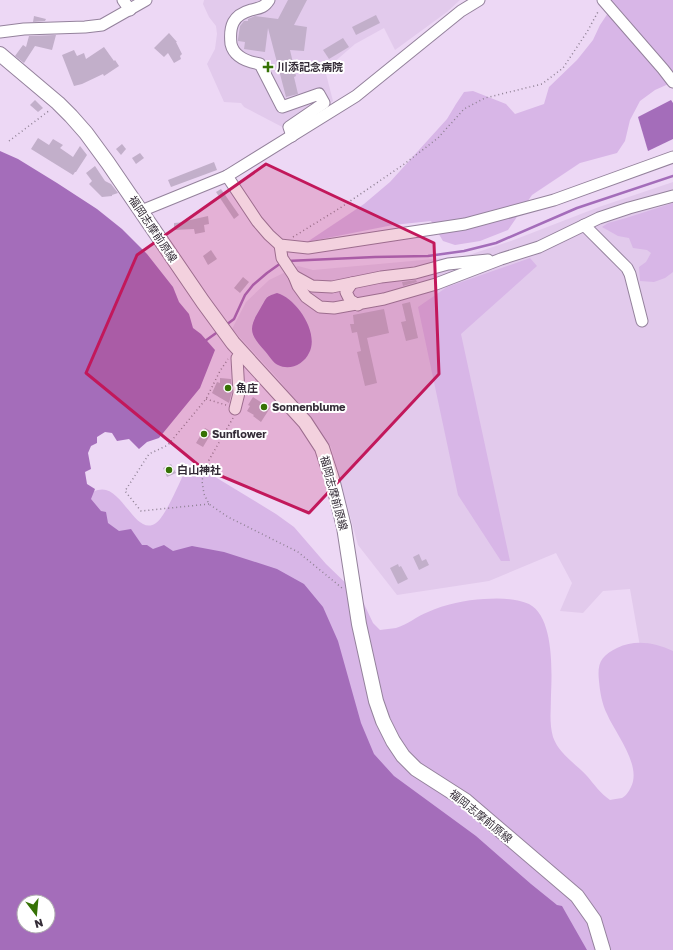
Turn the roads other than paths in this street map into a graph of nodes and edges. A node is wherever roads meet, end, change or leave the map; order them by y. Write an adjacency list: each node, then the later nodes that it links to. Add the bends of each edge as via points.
1 (123, 0): 6 (street)
2 (146, 0): 6 (street)
3 (269, 0): 10 (street, via 260,8 240,15 232,23 232,46 237,56 260,64 282,107 319,94 324,103 288,127)
4 (479, 0): 10 (street, via 461,11 356,96)
5 (603, 0): 9 (street)
6 (130, 10): 7 (street, via 102,25)
7 (0, 32)
8 (0, 54): 14 (main road, 福岡志摩前原線, via 58,104 86,133)
9 (673, 82)
10 (292, 136): 12 (street)
11 (673, 157): 16 (street, via 554,200 465,224 308,248)
12 (227, 176): 14 (street); 16 (street, via 257,221)
13 (673, 196): 15 (street, via 629,208)
14 (141, 211): 24 (main road, 福岡志摩前原線)
15 (584, 225): 17 (street, via 539,247); 23 (street, via 627,268)
16 (280, 245): 19 (street, via 282,258)
17 (501, 259): 18 (street); 20 (street)
18 (439, 265): 20 (street); 21 (street, via 415,273)
19 (292, 273): 21 (street, via 312,286 332,287); 22 (street, via 306,297 320,307)
20 (450, 278): 22 (street)
21 (352, 283): 22 (street, via 346,292 350,300)
22 (358, 305)
23 (642, 321)
24 (237, 351): 25 (street, via 239,393); 26 (main road, 福岡志摩前原線, via 305,422 322,448 344,527 359,624 376,701 393,741 416,769 466,801 577,896 594,920)
25 (236, 409)
26 (603, 950)

